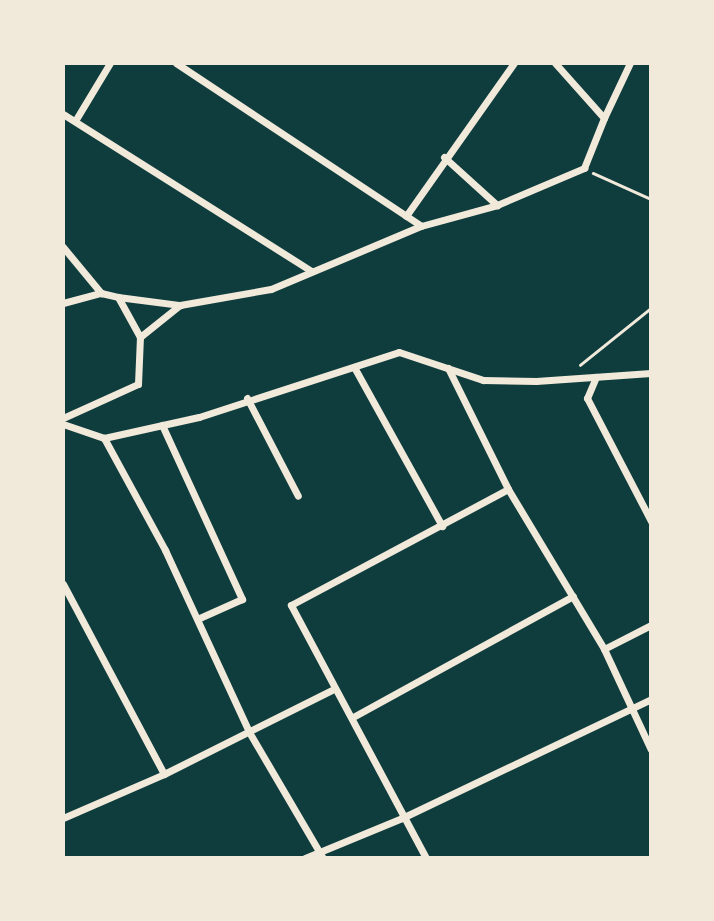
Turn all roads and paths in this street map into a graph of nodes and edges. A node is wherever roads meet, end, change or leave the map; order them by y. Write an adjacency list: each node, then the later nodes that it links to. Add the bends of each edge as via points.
1 (110, 63): 8 (street)
2 (176, 63): 13 (street)
3 (514, 63): 9 (street)
4 (555, 63): 7 (street)
5 (630, 63): 7 (street)
6 (63, 114): 8 (street)
7 (604, 118): 10 (street, via 603,130)
8 (75, 121): 16 (street)
9 (444, 158): 12 (street); 13 (street)
10 (584, 168): 11 (path); 12 (street)
11 (651, 199)
12 (497, 205): 14 (street)
13 (406, 216): 14 (street)
14 (421, 226): 16 (street)
15 (63, 247): 17 (street)
16 (311, 271): 20 (street, via 271,289)
17 (100, 293): 18 (street); 19 (street)
18 (118, 297): 20 (street); 22 (street)
19 (63, 303)
20 (180, 305): 22 (street)
21 (651, 308): 27 (path)
22 (140, 337): 29 (street, via 138,384)
23 (354, 368): 24 (street, via 399,352); 28 (street); 36 (street)
24 (448, 368): 27 (street, via 483,380); 33 (street)
25 (651, 373): 26 (street)
26 (596, 377): 27 (street); 35 (street, via 587,398)
27 (563, 379)
28 (247, 398): 31 (street); 34 (street)
29 (63, 418)
30 (63, 424): 32 (street)
31 (162, 425): 32 (street); 39 (street, via 242,599)
32 (104, 438): 39 (street)
33 (508, 489): 36 (street); 38 (street)
34 (298, 496)
35 (651, 521)
36 (442, 526): 42 (street, via 291,606)
37 (63, 584): 48 (street)
38 (573, 596): 41 (street); 45 (street)
39 (197, 619): 46 (street)
40 (651, 625): 41 (street)
41 (604, 649): 44 (street)
42 (332, 690): 45 (street); 46 (street)
43 (651, 699): 44 (street)
44 (629, 709): 47 (street); 51 (street)
45 (353, 718): 51 (street)
46 (249, 732): 48 (street); 52 (street)
47 (651, 750)
48 (164, 774): 50 (street)
49 (63, 806): 50 (street)
50 (65, 817)
51 (402, 818): 52 (street); 54 (street)
52 (322, 855): 53 (street)
53 (305, 858)
54 (426, 858)

